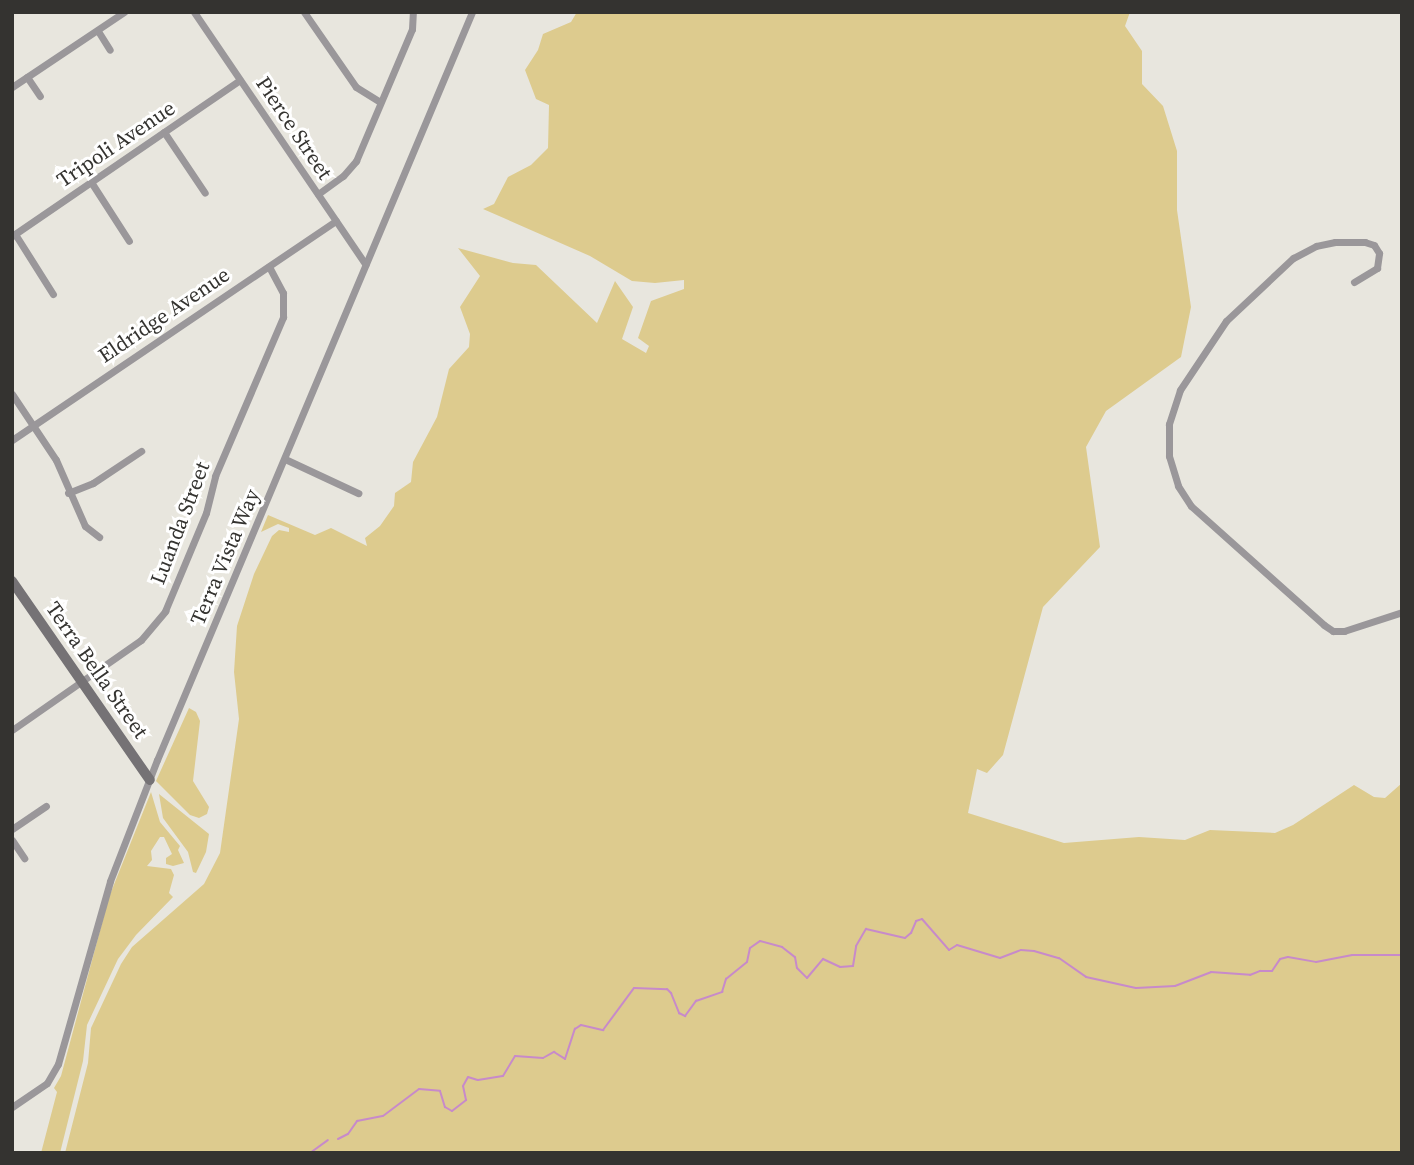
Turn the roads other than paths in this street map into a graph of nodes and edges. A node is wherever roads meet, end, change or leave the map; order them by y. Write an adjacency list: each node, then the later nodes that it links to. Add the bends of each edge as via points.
1 (124, 12): 6 (street)
2 (194, 12): 9 (street, Pierce Street)
3 (304, 12): 12 (street, via 356,87)
4 (413, 12): 12 (street, via 412,29)
5 (472, 12): 20 (street, Terra Vista Way)
6 (98, 31): 7 (street); 8 (street)
7 (110, 50)
8 (27, 77): 10 (street); 11 (street)
9 (240, 80): 13 (street, Tripoli Avenue); 16 (street, Pierce Street)
10 (12, 87)
11 (40, 96)
12 (380, 102): 16 (street, via 356,160)
13 (164, 132): 14 (street, Tripoli Avenue); 15 (street)
14 (91, 182): 18 (street, Tripoli Avenue); 19 (street)
15 (205, 193)
16 (318, 194): 17 (street, Pierce Street)
17 (336, 221): 20 (street, Pierce Street); 21 (street, Eldridge Avenue)
18 (13, 235): 23 (street)
19 (129, 241)
20 (365, 264): 28 (street, Terra Vista Way)
21 (270, 267): 25 (street, Eldridge Avenue); 34 (street, Luanda Street, via 283,293 283,317 215,476 206,513 165,611 141,640)
22 (1354, 282): 33 (street, via 1379,263 1374,245 1335,242 1316,246 1293,258 1264,285 1226,321 1180,390 1170,424 1169,456 1178,486 1191,506 1324,625 1344,631)
23 (53, 294)
24 (12, 394): 25 (street)
25 (34, 426): 26 (street, Eldridge Avenue); 29 (street, via 56,460)
26 (12, 440)
27 (141, 451): 29 (street, via 93,483)
28 (285, 459): 30 (street); 36 (street, Terra Vista Way)
29 (68, 493): 31 (street, via 85,526)
30 (358, 493)
31 (99, 537)
32 (12, 582): 34 (street, Terra Bella Street)
33 (1402, 612)
34 (83, 682): 35 (street, Luanda Street); 36 (street, Terra Bella Street)
35 (12, 730)
36 (150, 780): 41 (street, Terra Vista Way, via 110,881 58,1064 47,1083)
37 (46, 806): 38 (street)
38 (12, 829)
39 (12, 840): 40 (street)
40 (24, 858)
41 (12, 1107)

